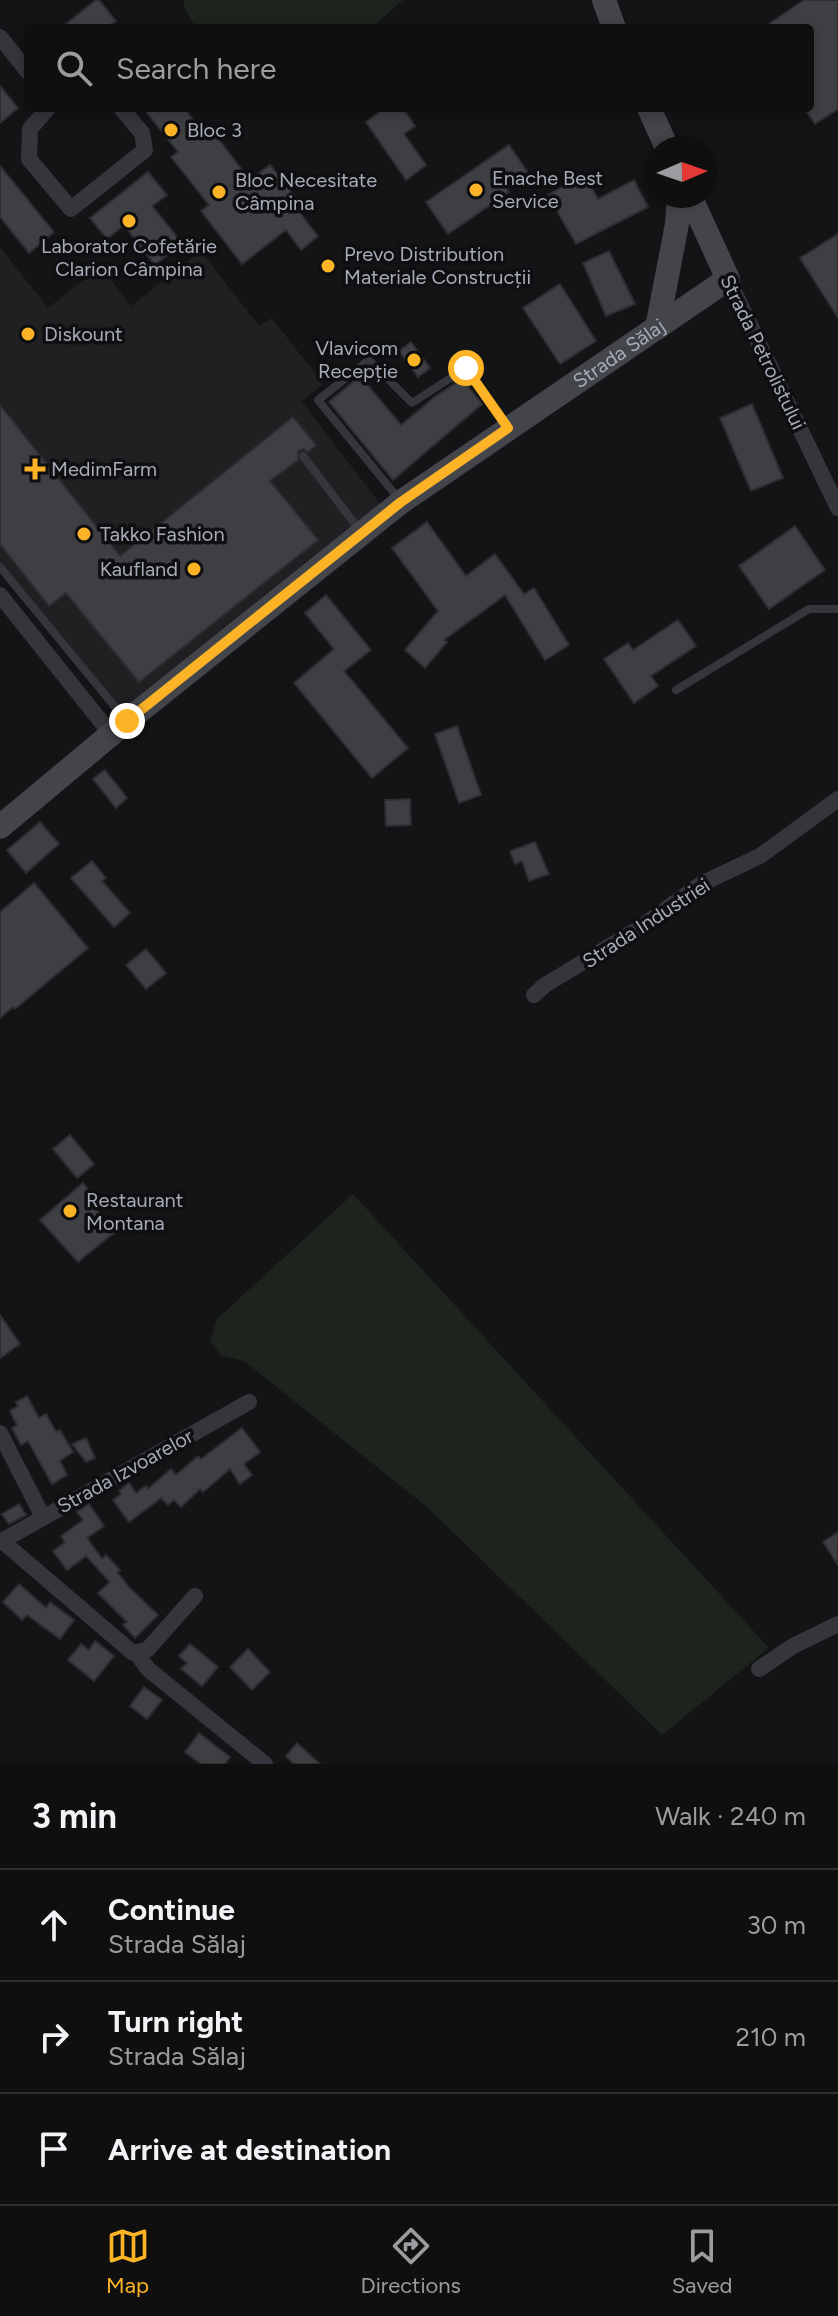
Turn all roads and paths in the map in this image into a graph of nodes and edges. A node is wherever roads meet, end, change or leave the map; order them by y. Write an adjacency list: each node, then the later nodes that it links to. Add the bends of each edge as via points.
1 (604, 0): 2 (street)
2 (613, 24)
3 (0, 37): 4 (street)
4 (24, 67)
5 (45, 112): 6 (street, via 30,129 29,159 71,209 145,150 142,133)
6 (124, 112)
7 (651, 112): 8 (street)
8 (662, 136)
9 (678, 208): 12 (street)
10 (695, 208): 11 (street, Strada Petrolistului)
11 (728, 279): 12 (street, Strada Sălaj); 16 (street, Strada Petrolistului)
12 (657, 328): 13 (street, Strada Sălaj)
13 (508, 428): 15 (street, Strada Sălaj); 15 (lane, via 466,368 412,403 369,360 318,400)
14 (303, 456): 17 (lane)
15 (401, 502): 17 (street, Strada Sălaj)
16 (838, 508)
17 (362, 533): 22 (street, Strada Sălaj)
18 (0, 567): 22 (lane)
19 (0, 595): 22 (street)
20 (838, 609): 21 (lane, via 809,609)
21 (676, 690)
22 (119, 728): 24 (street, Strada Sălaj)
23 (838, 799): 25 (street, Strada Industriei, via 760,856 701,884)
24 (0, 827)
25 (534, 995)
26 (249, 1402): 28 (street, Strada Izvoarelor)
27 (0, 1433): 28 (street)
28 (43, 1517): 29 (street, Strada Izvoarelor)
29 (1, 1541): 32 (street, Strada Izvoarelor)
30 (195, 1596): 32 (street, via 147,1650)
31 (838, 1624): 33 (street)
32 (137, 1654): 34 (street, Strada Izvoarelor, via 148,1669)
33 (759, 1669)
34 (265, 1764)

